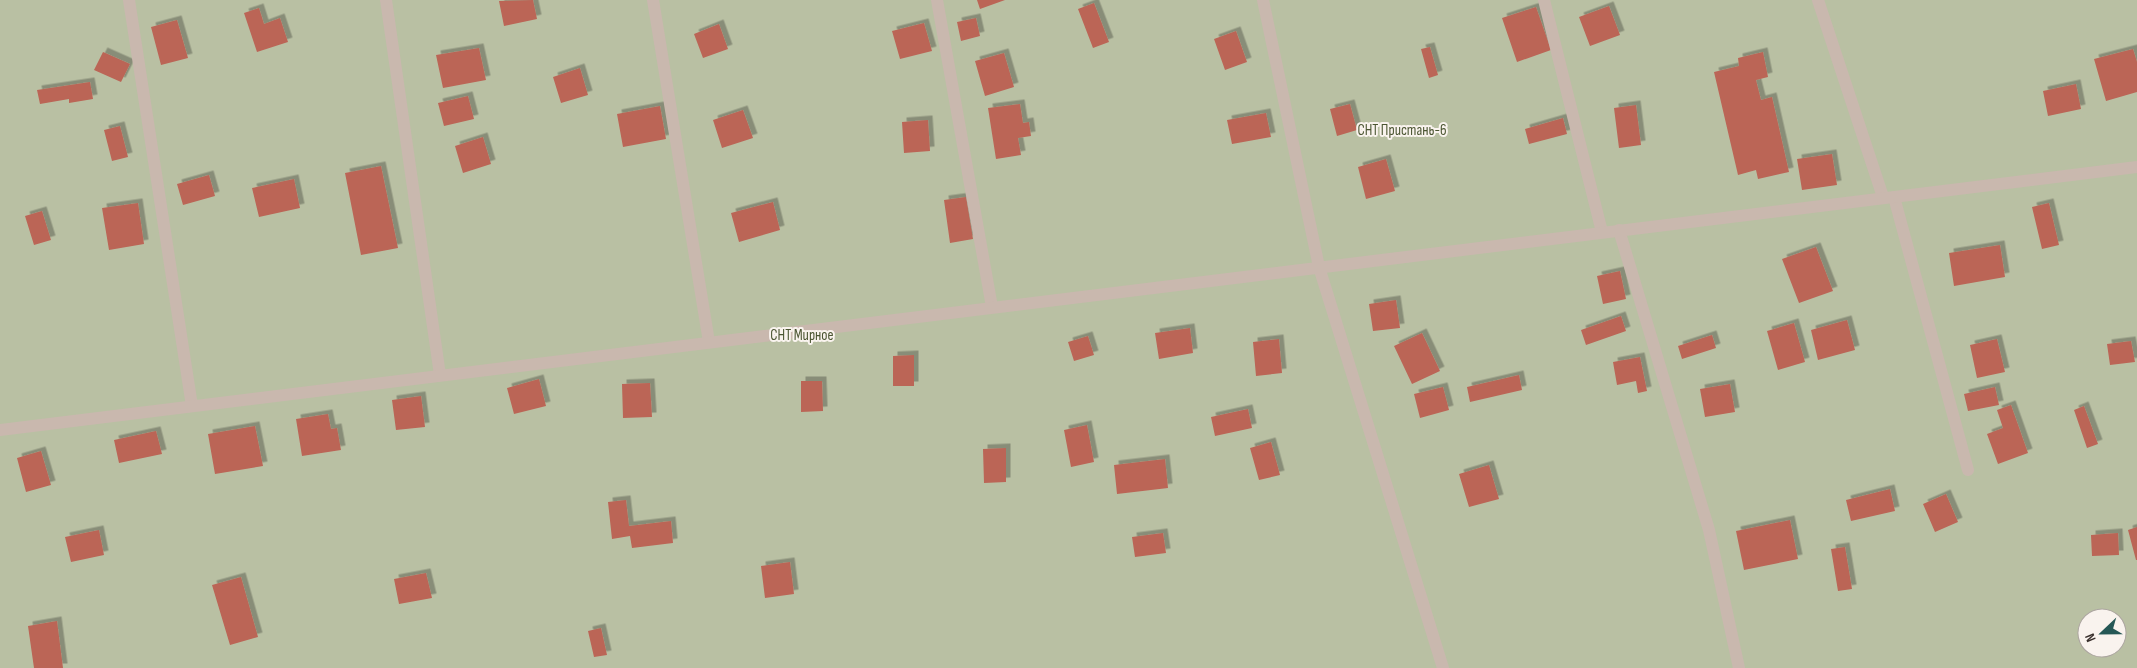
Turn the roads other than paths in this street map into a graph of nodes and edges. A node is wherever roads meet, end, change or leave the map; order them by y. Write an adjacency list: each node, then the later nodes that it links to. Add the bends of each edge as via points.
1 (129, 0): 16 (street)
2 (386, 0): 15 (street)
3 (653, 0): 14 (street)
4 (937, 0): 13 (street)
5 (1263, 0): 12 (street)
6 (1544, 0): 11 (street)
7 (1818, 0): 9 (street)
8 (2137, 167): 9 (street)
9 (1889, 197): 10 (street); 18 (street)
10 (1619, 230): 11 (street); 20 (street, via 1709,530)
11 (1602, 232): 12 (street)
12 (1319, 267): 13 (street); 19 (street)
13 (992, 307): 14 (street)
14 (709, 342): 15 (street)
15 (440, 375): 16 (street)
16 (192, 406): 17 (street)
17 (0, 430)
18 (1968, 470)
19 (1443, 668)
20 (1739, 668)

